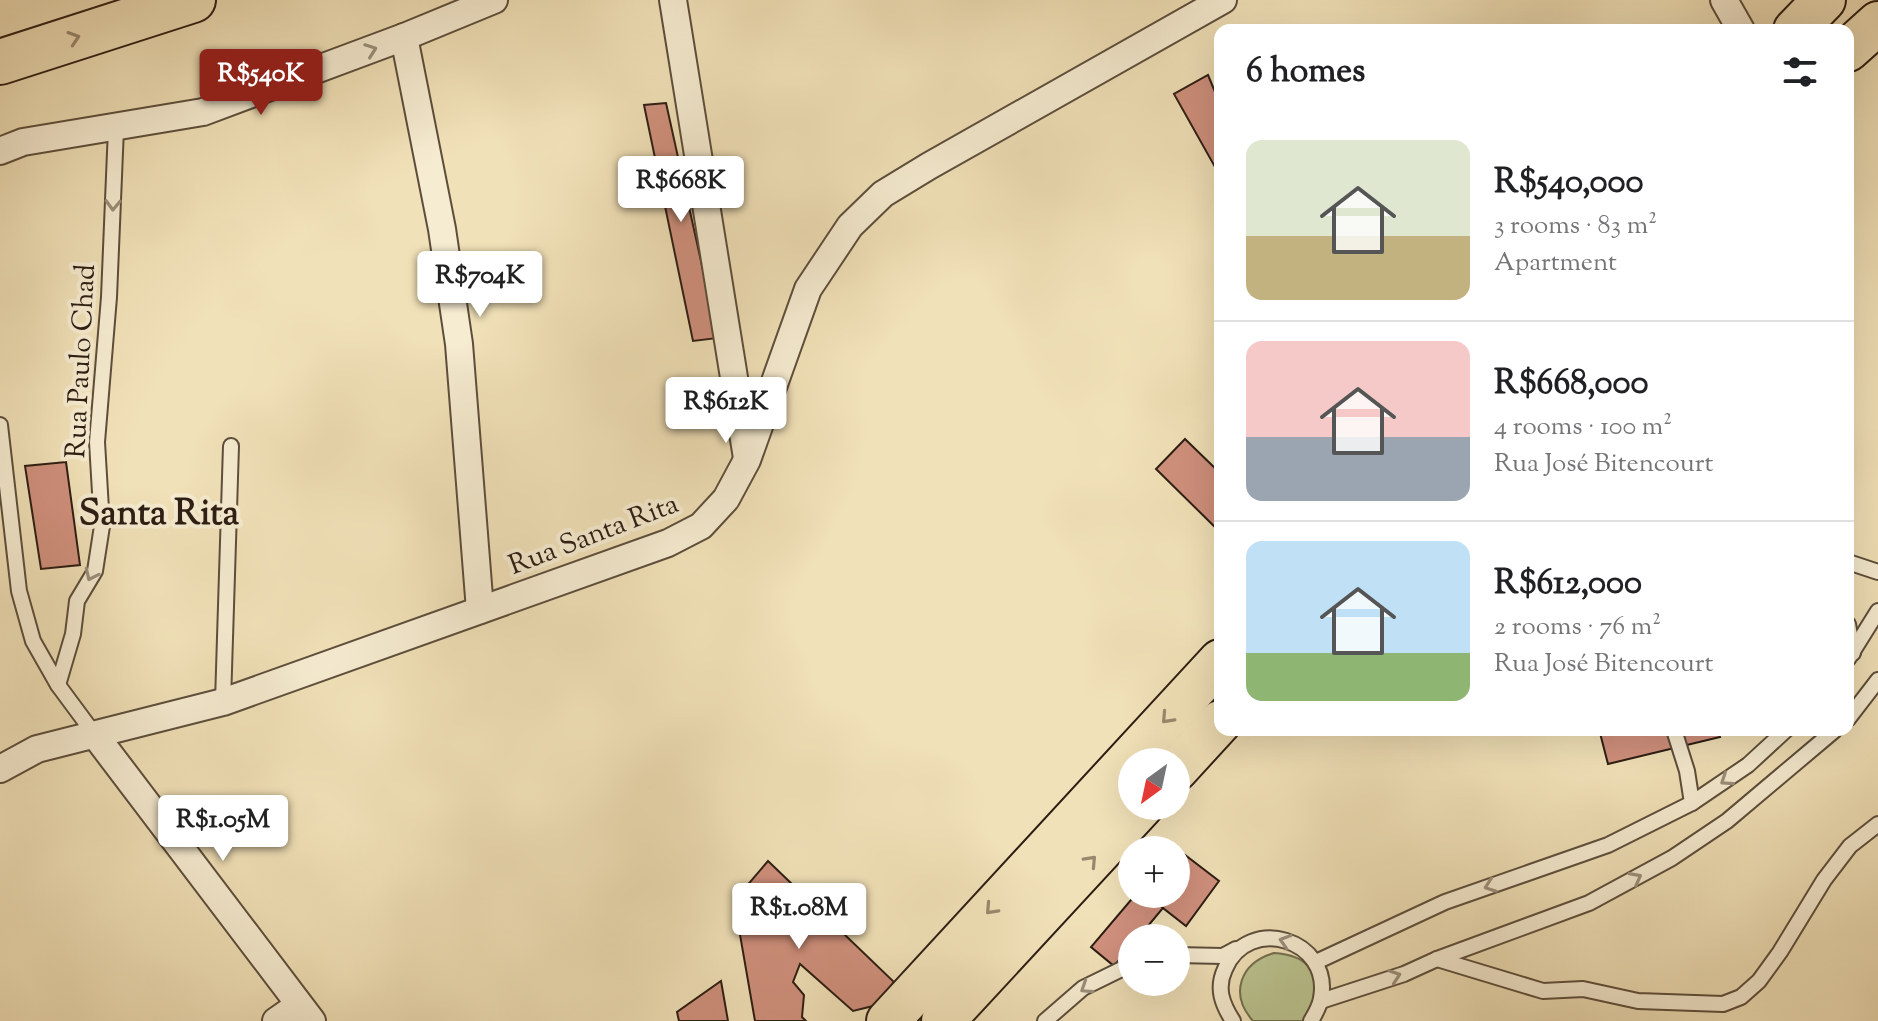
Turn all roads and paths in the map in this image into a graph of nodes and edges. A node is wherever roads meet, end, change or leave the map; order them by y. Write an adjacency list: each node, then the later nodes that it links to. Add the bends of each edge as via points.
1 (193, 0): 12 (highway, one-way to 1)
2 (494, 0): 10 (street)
3 (673, 0): 17 (street)
4 (1223, 0): 17 (street, Rua Santa Rita, via 883,194 850,226 808,289)
5 (1724, 0): 8 (street)
6 (1824, 0): 9 (main road)
7 (1878, 23): 11 (main road)
8 (1738, 24)
9 (1801, 24)
10 (404, 37): 13 (street, one-way to 10, via 203,112); 20 (street, via 459,344)
11 (1854, 45)
12 (0, 62)
13 (116, 128): 14 (street, via 23,142); 25 (lane, Rua Paulo Chad, one-way to 25, via 97,442 102,526 95,571 77,601)
14 (0, 151)
15 (0, 425): 25 (lane, via 19,591 33,641)
16 (231, 446): 26 (lane)
17 (747, 460): 20 (street, Rua Santa Rita, via 726,499 701,526 668,543)
18 (1854, 564): 19 (lane)
19 (1878, 572)
20 (480, 610): 26 (street, Rua Santa Rita)
21 (1878, 611): 22 (lane)
22 (1854, 650)
23 (1214, 668): 46 (main road, one-way to 46)
24 (1878, 680): 27 (lane)
25 (58, 685): 29 (lane)
26 (223, 702): 29 (street, Rua Santa Rita)
27 (1854, 711)
28 (1214, 729): 33 (main road)
29 (95, 735): 34 (street, Rua Santa Rita, via 37,749); 44 (street)
30 (1676, 736): 35 (lane)
31 (1779, 736): 35 (lane, one-way to 35)
32 (1828, 736): 40 (lane, one-way to 32, via 1589,903 1672,858 1747,805)
33 (1190, 755)
34 (0, 769)
35 (1692, 803): 41 (lane, one-way to 41, via 1608,845 1445,902)
36 (1129, 820): 47 (main road, one-way to 36)
37 (1878, 824): 40 (lane, via 1850,846 1824,880 1759,981 1723,1004 1638,1001 1583,989 1543,991)
38 (1247, 943): 39 (lane, via 1223,956); 41 (lane, one-way to 38, via 1285,939); 49 (lane, via 1229,958 1220,980 1222,1003)
39 (1190, 955)
40 (1437, 959): 43 (lane, one-way to 40)
41 (1316, 962): 43 (lane)
42 (1118, 971): 48 (lane, one-way to 48, via 1083,988)
43 (1321, 1001): 50 (lane)
44 (305, 1013): 45 (street)
45 (276, 1021)
46 (888, 1021)
47 (943, 1021)
48 (1045, 1021)
49 (1233, 1021)
50 (1311, 1021)

